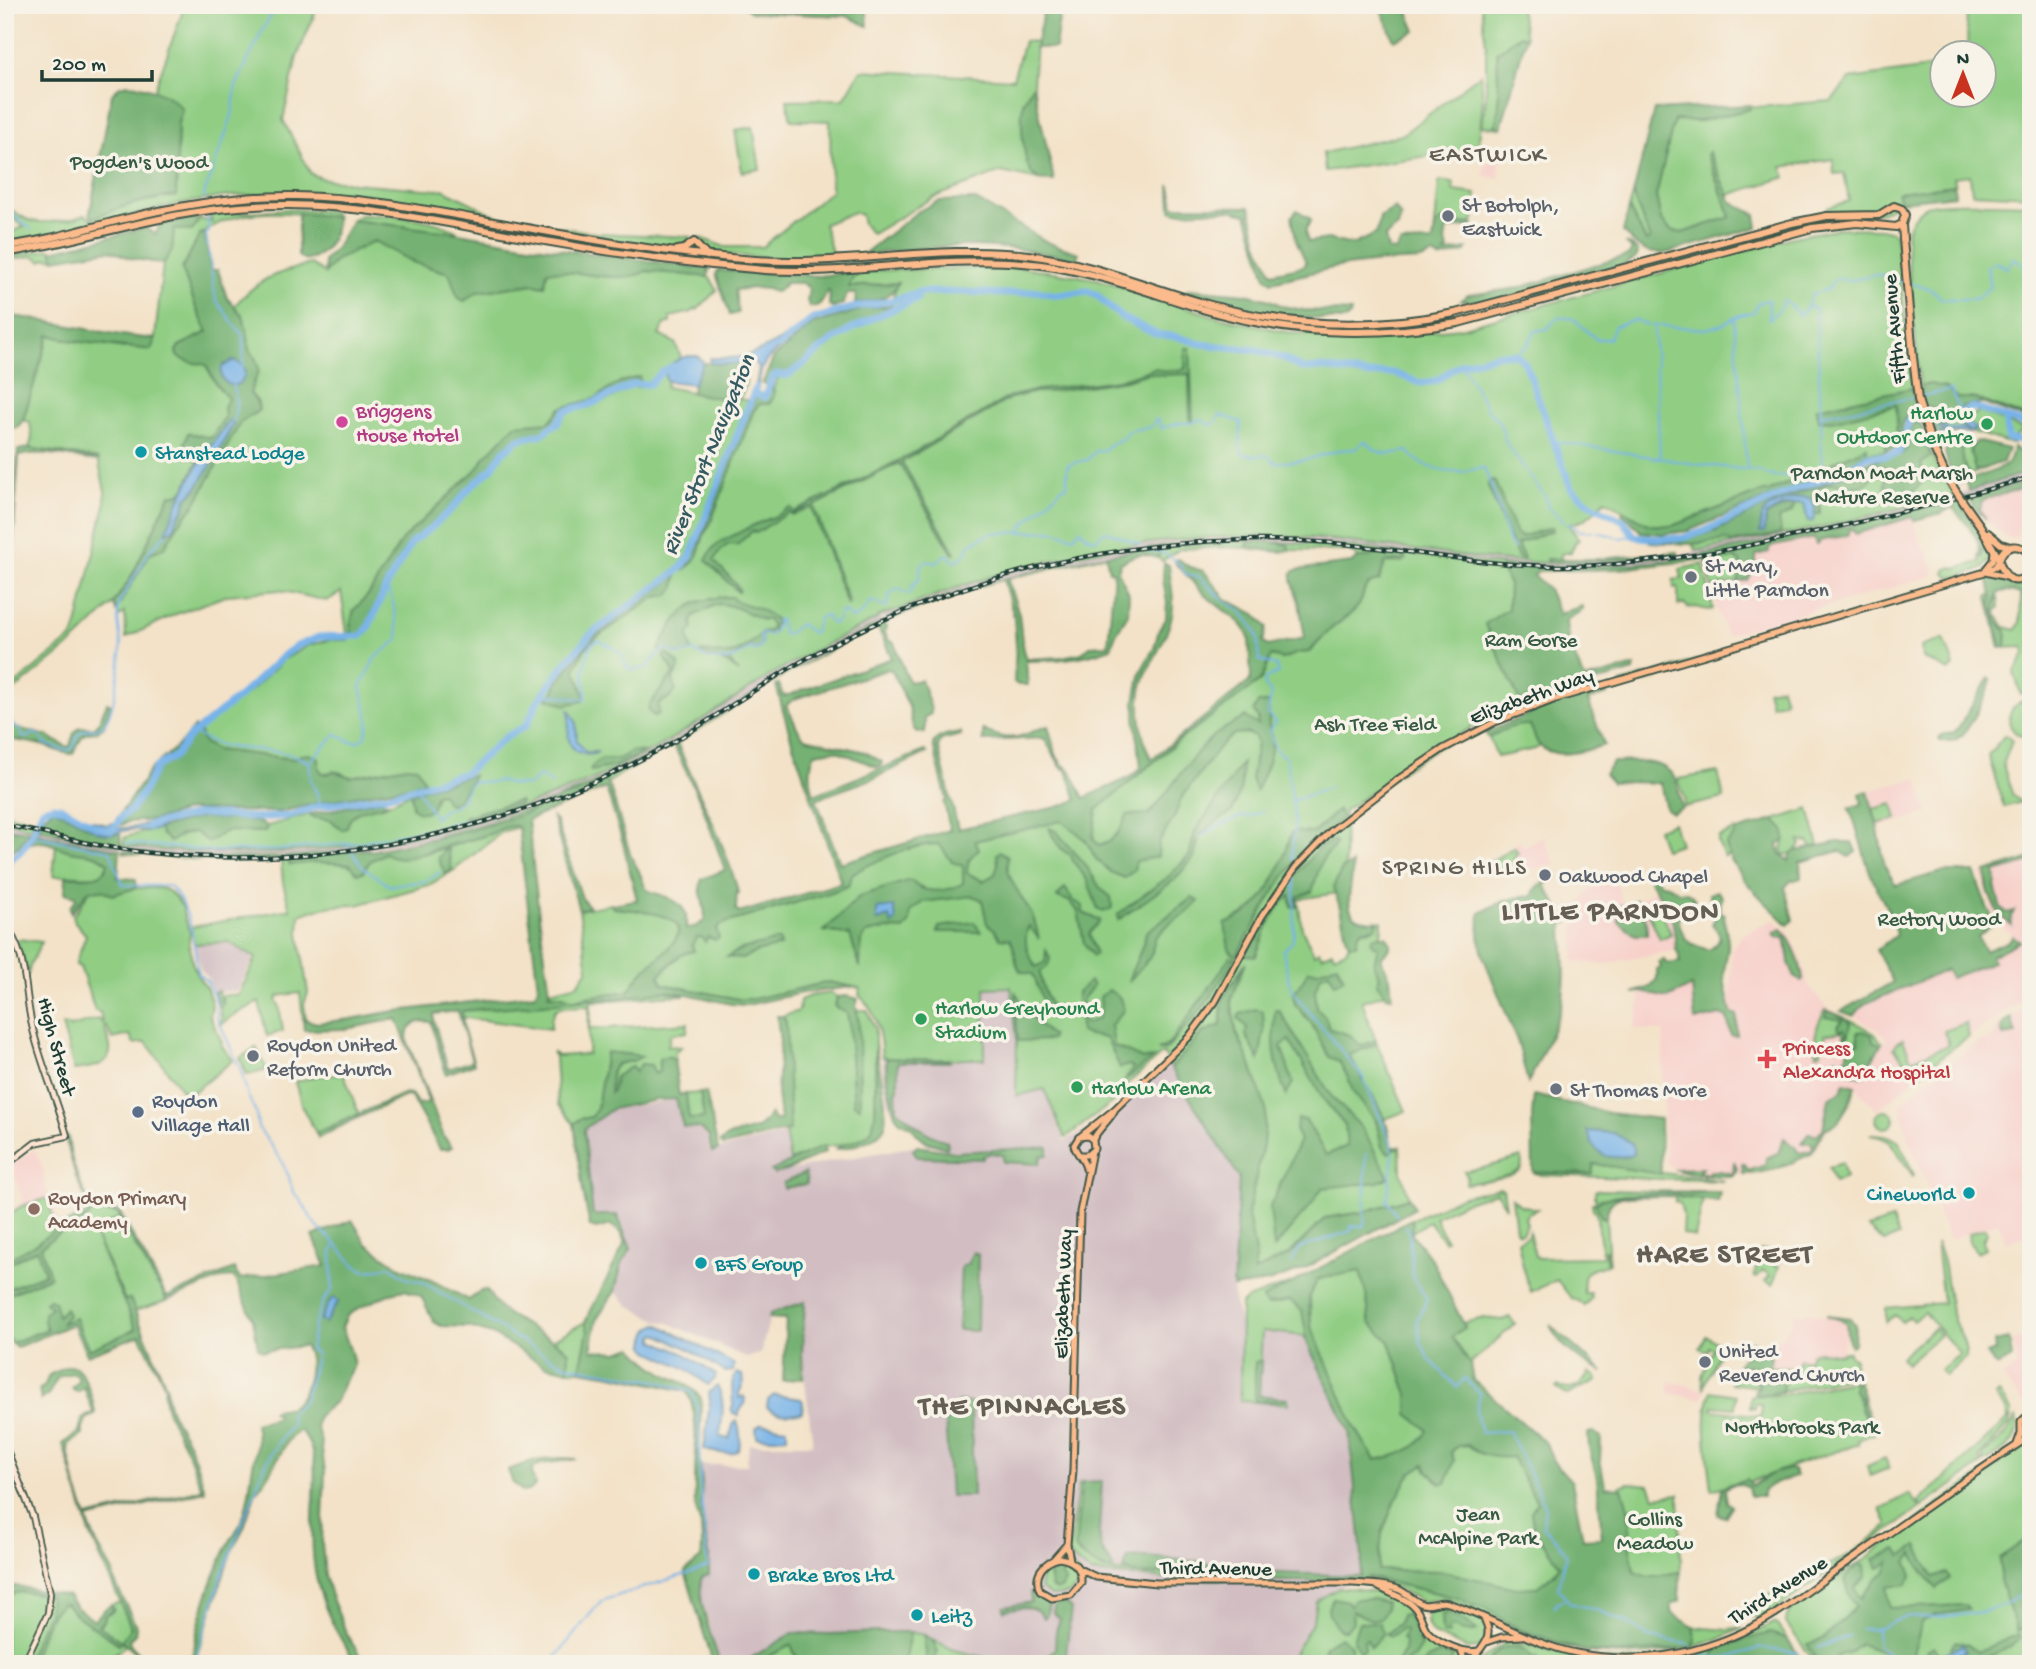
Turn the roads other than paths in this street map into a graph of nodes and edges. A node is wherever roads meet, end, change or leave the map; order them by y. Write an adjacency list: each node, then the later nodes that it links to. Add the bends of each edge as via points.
1 (1885, 213): 2 (highway, via 1884,219); 2 (highway, via 1892,206 1902,209 1905,215); 6 (highway, via 1800,221 1469,310 1379,324 1306,323 1253,315 1078,264 1027,255 947,252 811,262)
2 (1896, 226): 5 (highway, via 1812,228 1458,323 1363,333 1251,322 1050,266 966,260 771,270 549,242 366,209 286,205 210,210); 7 (highway, Fifth Avenue, bridge, via 1903,239 1918,400 1939,461)
3 (5, 246): 4 (highway, via 195,204 294,196 380,202)
4 (672, 251): 6 (highway); 6 (highway, via 694,242)
5 (5, 253)
6 (707, 256)
7 (1981, 527): 8 (highway, Fifth Avenue); 9 (highway, Fifth Avenue)
8 (2010, 547): 10 (highway); 12 (highway)
9 (1994, 550): 12 (highway, Fifth Avenue); 14 (main road)
10 (2028, 550): 11 (highway)
11 (2031, 556)
12 (1999, 560): 14 (main road, Elizabeth Way); 15 (highway, Fifth Avenue)
13 (2031, 571): 16 (highway)
14 (1984, 572): 15 (main road, Elizabeth Way); 19 (main road, Elizabeth Way, via 1556,699 1495,722 1443,749 1358,809 1300,863 1262,916 1203,1020)
15 (2007, 577): 16 (highway)
16 (2022, 580): 17 (main road)
17 (2031, 584)
18 (5, 925): 24 (main road, High Street, via 18,950 32,1026 66,1136 35,1143)
19 (1115, 1109): 20 (main road, Elizabeth Way); 21 (main road, Elizabeth Way)
20 (1081, 1136): 21 (main road); 23 (main road, via 1074,1145)
21 (1093, 1140): 22 (main road)
22 (1092, 1151): 23 (main road); 25 (main road, Elizabeth Way)
23 (1081, 1155): 25 (main road)
24 (5, 1166)
25 (1087, 1171): 31 (main road, Elizabeth Way, via 1080,1212)
26 (2031, 1416): 27 (main road, via 2021,1422)
27 (2021, 1433): 28 (main road); 29 (main road)
28 (2029, 1438): 29 (main road, Third Avenue)
29 (2017, 1444): 41 (main road, Third Avenue, via 1791,1604 1723,1640 1669,1656 1636,1658 1572,1652)
30 (5, 1445): 45 (main road, via 33,1517 50,1593 48,1613)
31 (1067, 1544): 32 (main road); 33 (main road, Elizabeth Way)
32 (1053, 1560): 33 (main road); 36 (main road, via 1037,1576 1040,1591 1052,1598 1064,1597)
33 (1069, 1560): 34 (main road)
34 (1079, 1569): 35 (main road, Third Avenue); 36 (main road)
35 (1096, 1577): 36 (main road, Third Avenue); 37 (main road, Third Avenue, via 1177,1584)
36 (1081, 1583)
37 (1377, 1586): 38 (main road, Third Avenue, via 1398,1589 1420,1603); 40 (main road, Third Avenue, via 1406,1601)
38 (1432, 1604): 39 (main road, via 1445,1602); 40 (main road)
39 (1483, 1617): 41 (main road, Third Avenue); 42 (main road, via 1488,1626)
40 (1424, 1620): 43 (main road, via 1430,1633)
41 (1522, 1636): 42 (main road, Third Avenue)
42 (1486, 1643): 44 (main road)
43 (1461, 1651): 44 (main road); 46 (main road)
44 (1478, 1651): 47 (main road)
45 (24, 1664)
46 (1462, 1664)
47 (1469, 1664)

